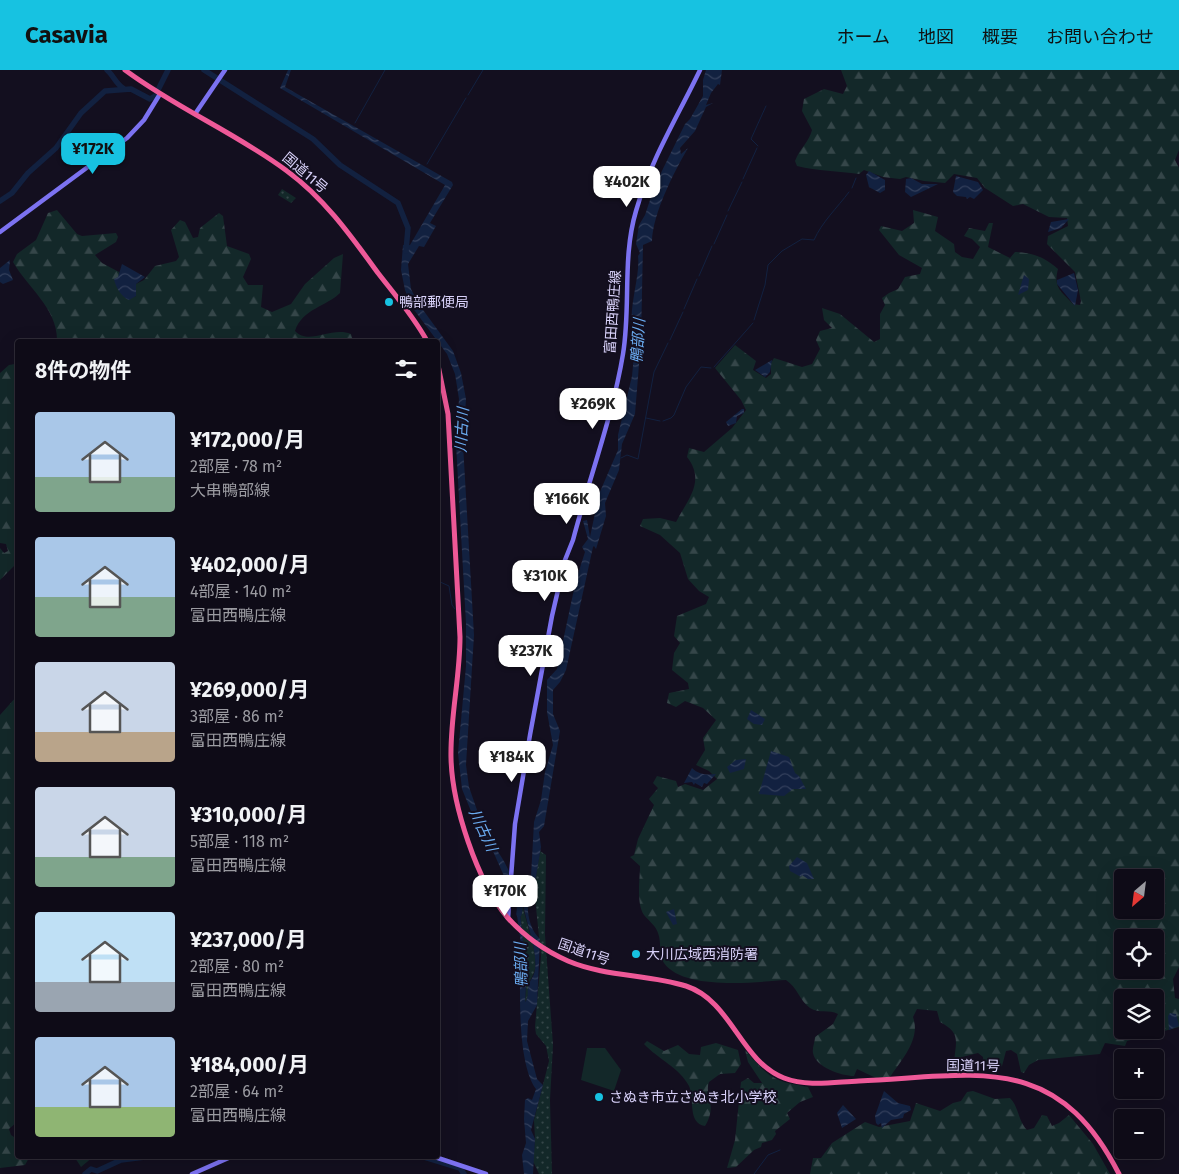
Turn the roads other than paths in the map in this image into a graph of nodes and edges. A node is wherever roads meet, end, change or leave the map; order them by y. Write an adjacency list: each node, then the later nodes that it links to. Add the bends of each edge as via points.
1 (125, 70): 4 (highway, 国道11号)
2 (225, 70): 5 (main road)
3 (700, 70): 9 (main road, 富田西鴨庄線, via 662,145 634,218 622,358 552,616 515,824)
4 (160, 94): 5 (highway, 国道11号); 6 (main road, via 128,138)
5 (195, 114): 7 (highway, 国道11号, via 275,162 316,196 376,270)
6 (0, 232)
7 (426, 339)
8 (440, 375): 10 (highway, 国道11号, via 448,414 459,630 452,773 467,838)
9 (510, 902): 10 (main road, via 503,908); 11 (main road, 富田西鴨庄線)
10 (498, 903): 11 (highway, 国道11号)
11 (510, 920): 16 (highway, 国道11号, via 547,950 570,962 595,970 675,983 694,990 711,1001 760,1062 777,1075 794,1081 981,1076 1011,1079 1034,1086 1058,1098 1081,1116 1100,1140)
12 (225, 1159): 14 (main road)
13 (440, 1159): 15 (main road)
14 (192, 1174)
15 (486, 1174)
16 (1119, 1174)

